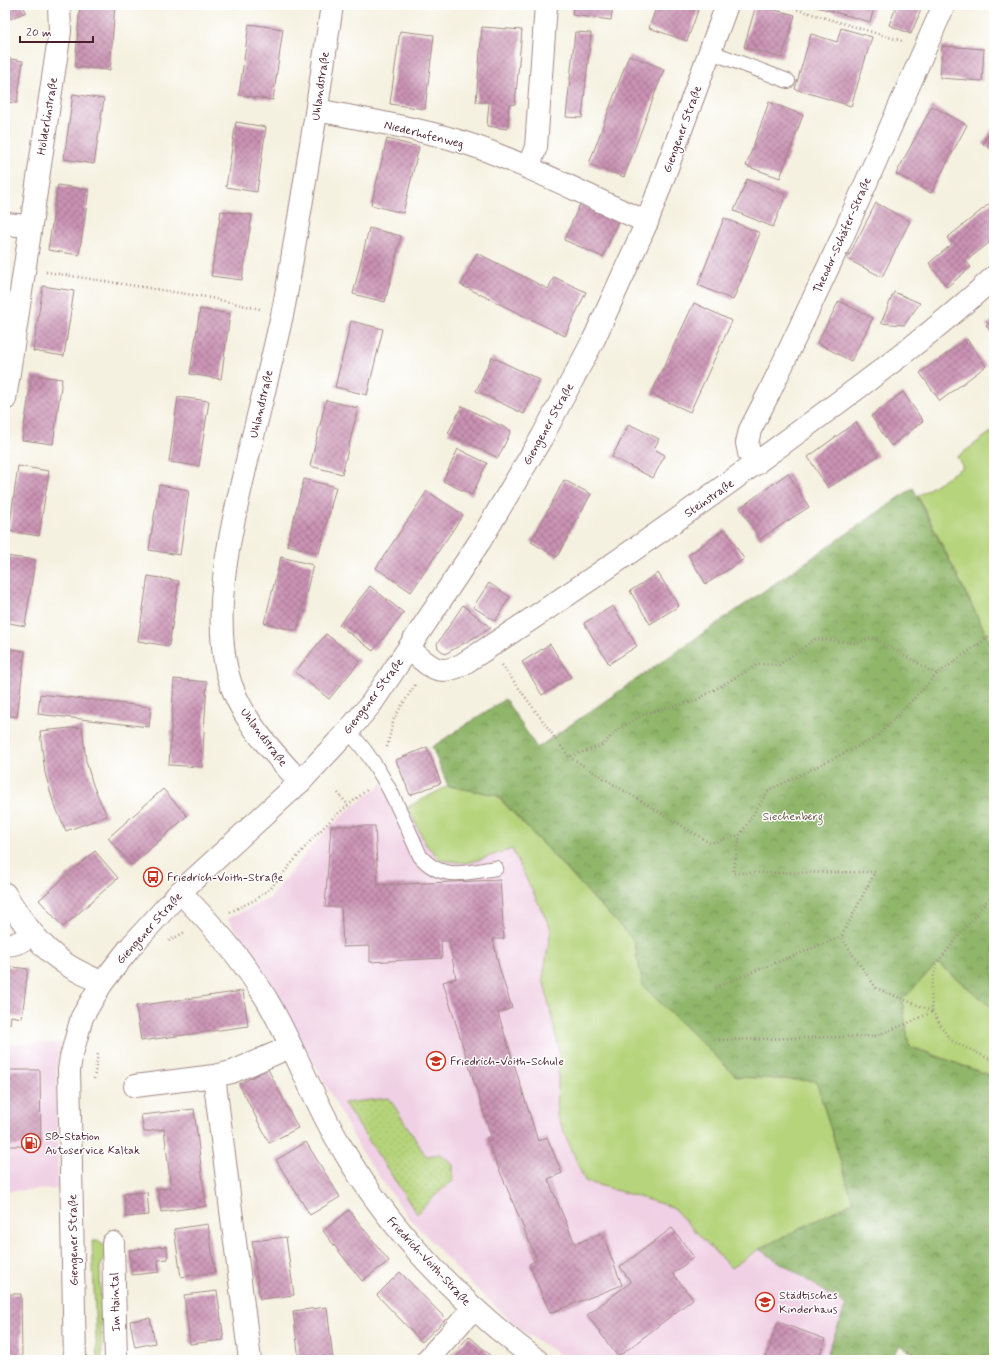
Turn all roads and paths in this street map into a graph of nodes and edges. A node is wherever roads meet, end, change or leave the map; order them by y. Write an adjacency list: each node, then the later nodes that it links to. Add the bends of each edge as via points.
1 (58, 5): 14 (street, Hölderlinstraße, via 60,31)
2 (332, 5): 10 (street, Uhlandstraße)
3 (546, 5): 11 (street, via 536,147)
4 (727, 5): 8 (street, Giengener Straße)
5 (782, 5): 7 (path)
6 (944, 5): 19 (street, Theodor-Schäfer-Straße, via 841,240 750,430 747,443)
7 (890, 37)
8 (711, 52): 9 (lane); 12 (street, Giengener Straße)
9 (788, 82)
10 (317, 110): 11 (street, Niederhofenweg, via 439,135); 27 (street, Uhlandstraße, via 283,313 231,529 222,619 227,669 239,704 252,726)
11 (528, 168): 12 (street, Niederhofenweg)
12 (647, 222): 21 (street, Giengener Straße, via 594,339 542,438)
13 (5, 224): 14 (street)
14 (30, 226): 15 (street, Hölderlinstraße)
15 (24, 268): 17 (path, via 206,297); 18 (street, Hölderlinstraße)
16 (994, 277): 19 (street, Steinstraße, via 900,357)
17 (247, 307)
18 (5, 399)
19 (756, 464): 21 (street, Steinstraße, via 605,570 463,664 441,672)
20 (994, 633): 23 (path)
21 (416, 655): 24 (street, Giengener Straße); 26 (path, via 412,691 394,718)
22 (507, 672): 25 (path)
23 (937, 674): 25 (path, via 872,637 858,643 815,638 779,665 759,664 695,701 646,713 616,730 603,745); 30 (path, via 877,737 769,790)
24 (348, 731): 26 (lane, via 363,746); 27 (street, Giengener Straße)
25 (569, 757): 30 (path, via 710,843)
26 (380, 771): 29 (path, via 370,787); 31 (lane, via 394,795 420,856 429,866 441,872 454,873)
27 (300, 782): 32 (street, Giengener Straße)
28 (338, 793): 29 (path)
29 (348, 805): 35 (path, via 312,839 263,896)
30 (740, 835): 37 (path, via 733,873 875,872)
31 (496, 868)
32 (180, 892): 35 (street, Friedrich-Voith-Straße); 40 (street, Giengener Straße)
33 (994, 892): 42 (path, via 938,963 931,987)
34 (5, 894): 36 (street)
35 (209, 922): 38 (path); 44 (street, Friedrich-Voith-Straße, via 249,971)
36 (32, 933): 39 (street, via 16,944); 40 (street, via 63,962)
37 (841, 937): 41 (path); 42 (path, via 876,988)
38 (167, 942)
39 (5, 945)
40 (102, 983): 53 (street, Giengener Straße, via 82,1017 69,1070)
41 (715, 987)
42 (932, 1011): 43 (path, via 874,1036); 46 (path, via 950,1040)
43 (719, 1040)
44 (290, 1046): 47 (street, via 239,1070); 51 (street, Friedrich-Voith-Straße, via 328,1124 362,1181 406,1239)
45 (99, 1051): 48 (path)
46 (994, 1061)
47 (214, 1076): 49 (street); 55 (street)
48 (94, 1083)
49 (135, 1086)
50 (113, 1243): 54 (street, Im Haintal)
51 (473, 1309): 56 (street, Friedrich-Voith-Straße); 57 (street, Friedrich-Voith-Straße)
52 (906, 1353): 58 (path)
53 (75, 1360)
54 (116, 1360)
55 (250, 1360)
56 (427, 1360)
57 (537, 1360)
58 (919, 1360)

